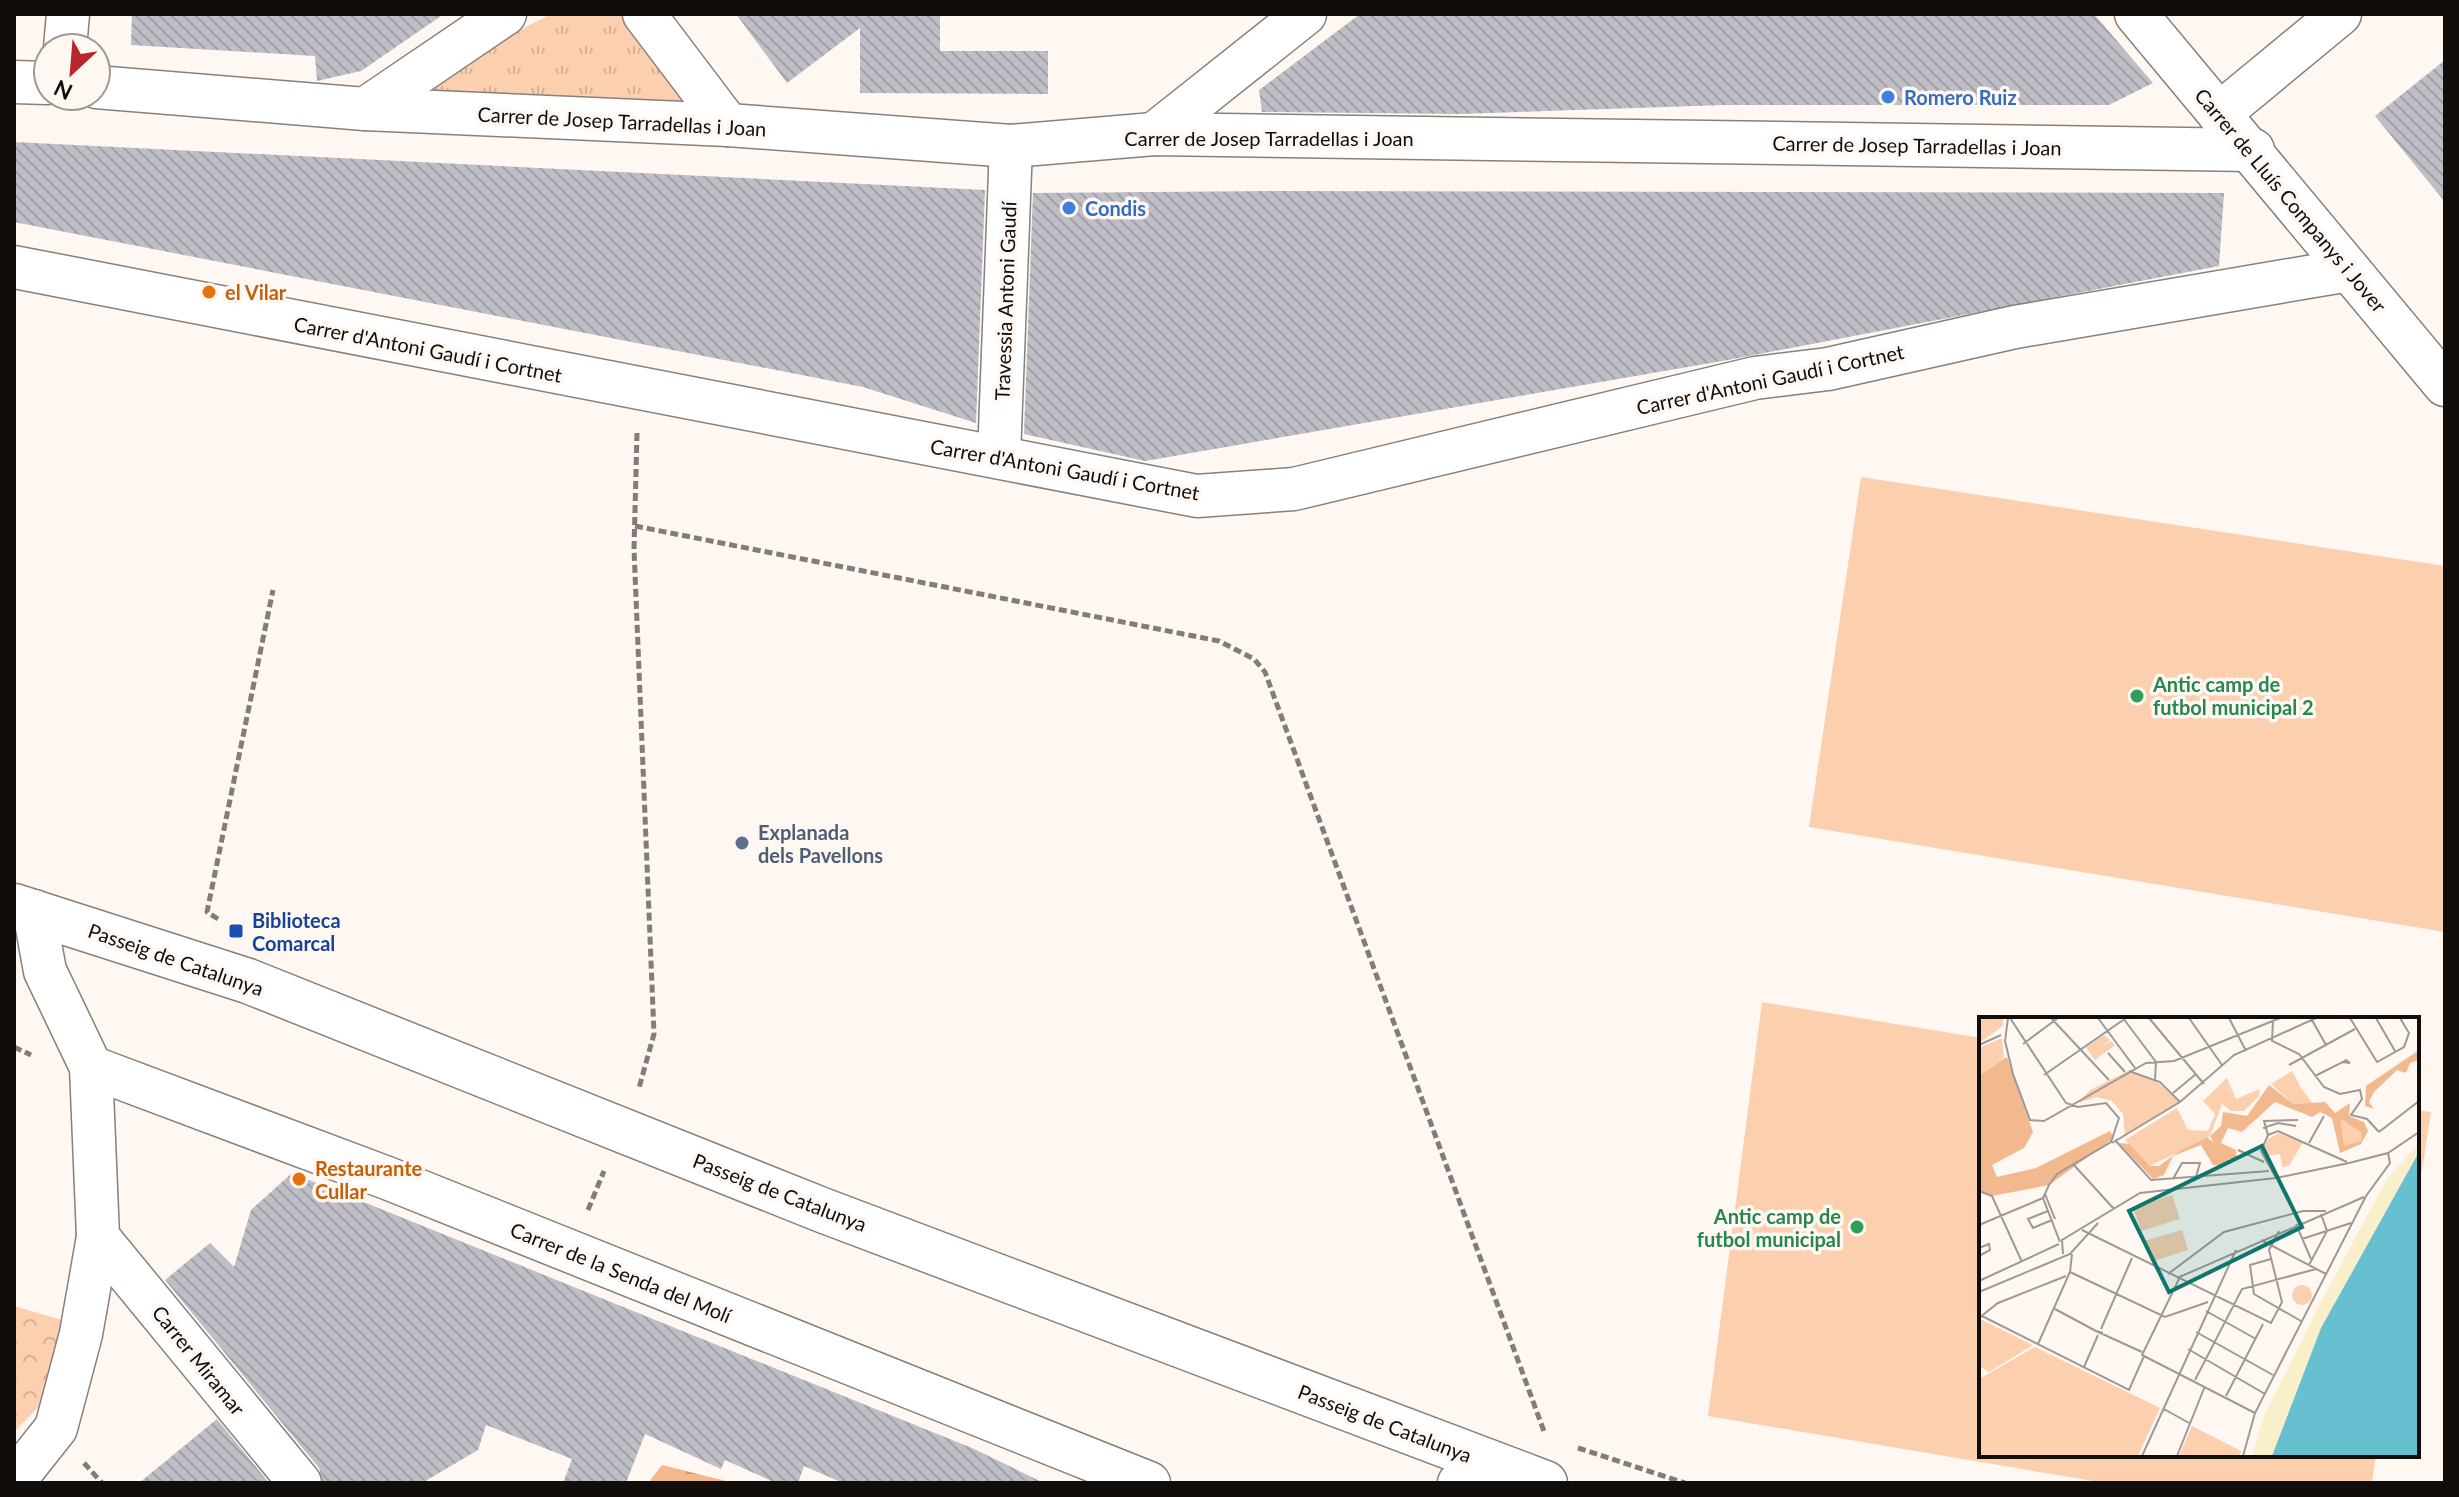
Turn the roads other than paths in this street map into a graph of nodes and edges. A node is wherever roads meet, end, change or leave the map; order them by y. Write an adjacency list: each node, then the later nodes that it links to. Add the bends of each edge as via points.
1 (505, 14): 7 (street)
2 (644, 14): 9 (street)
3 (1305, 14): 10 (street)
4 (2136, 14): 8 (street, Carrer de Lluís Companys i Jover)
5 (2340, 14): 8 (street)
6 (112, 88): 7 (street, Carrer de Josep Tarradellas i Joan)
7 (365, 109): 9 (street, Carrer de Josep Tarradellas i Joan)
8 (2219, 114): 12 (street, Carrer de Lluís Companys i Jover)
9 (728, 125): 11 (street, Carrer de Josep Tarradellas i Joan)
10 (1154, 134): 11 (street, Carrer de Josep Tarradellas i Joan); 12 (street, Carrer de Josep Tarradellas i Joan)
11 (1011, 146): 16 (street, Travessia Antoni Gaudí)
12 (2253, 150): 14 (street, Carrer de Lluís Companys i Jover)
13 (14, 267): 16 (street, Carrer d'Antoni Gaudí i Cortnet)
14 (2349, 270): 15 (street, Carrer de Lluís Companys i Jover); 16 (street, Carrer d'Antoni Gaudí i Cortnet, via 2015,327 1828,369 1755,378 1294,489 1197,496)
15 (2445, 385)
16 (999, 456)
17 (24, 909): 18 (street, via 45,971); 20 (street, Passeig de Catalunya, via 248,981 622,1130)
18 (91, 1067): 19 (street); 23 (street, Carrer de la Senda del Molí, via 387,1178)
19 (98, 1237): 21 (street, via 81,1334 56,1428); 22 (street, Carrer Miramar)
20 (1533, 1478): 24 (street)
21 (14, 1481)
22 (300, 1483)
23 (1149, 1483)
24 (1459, 1483)

